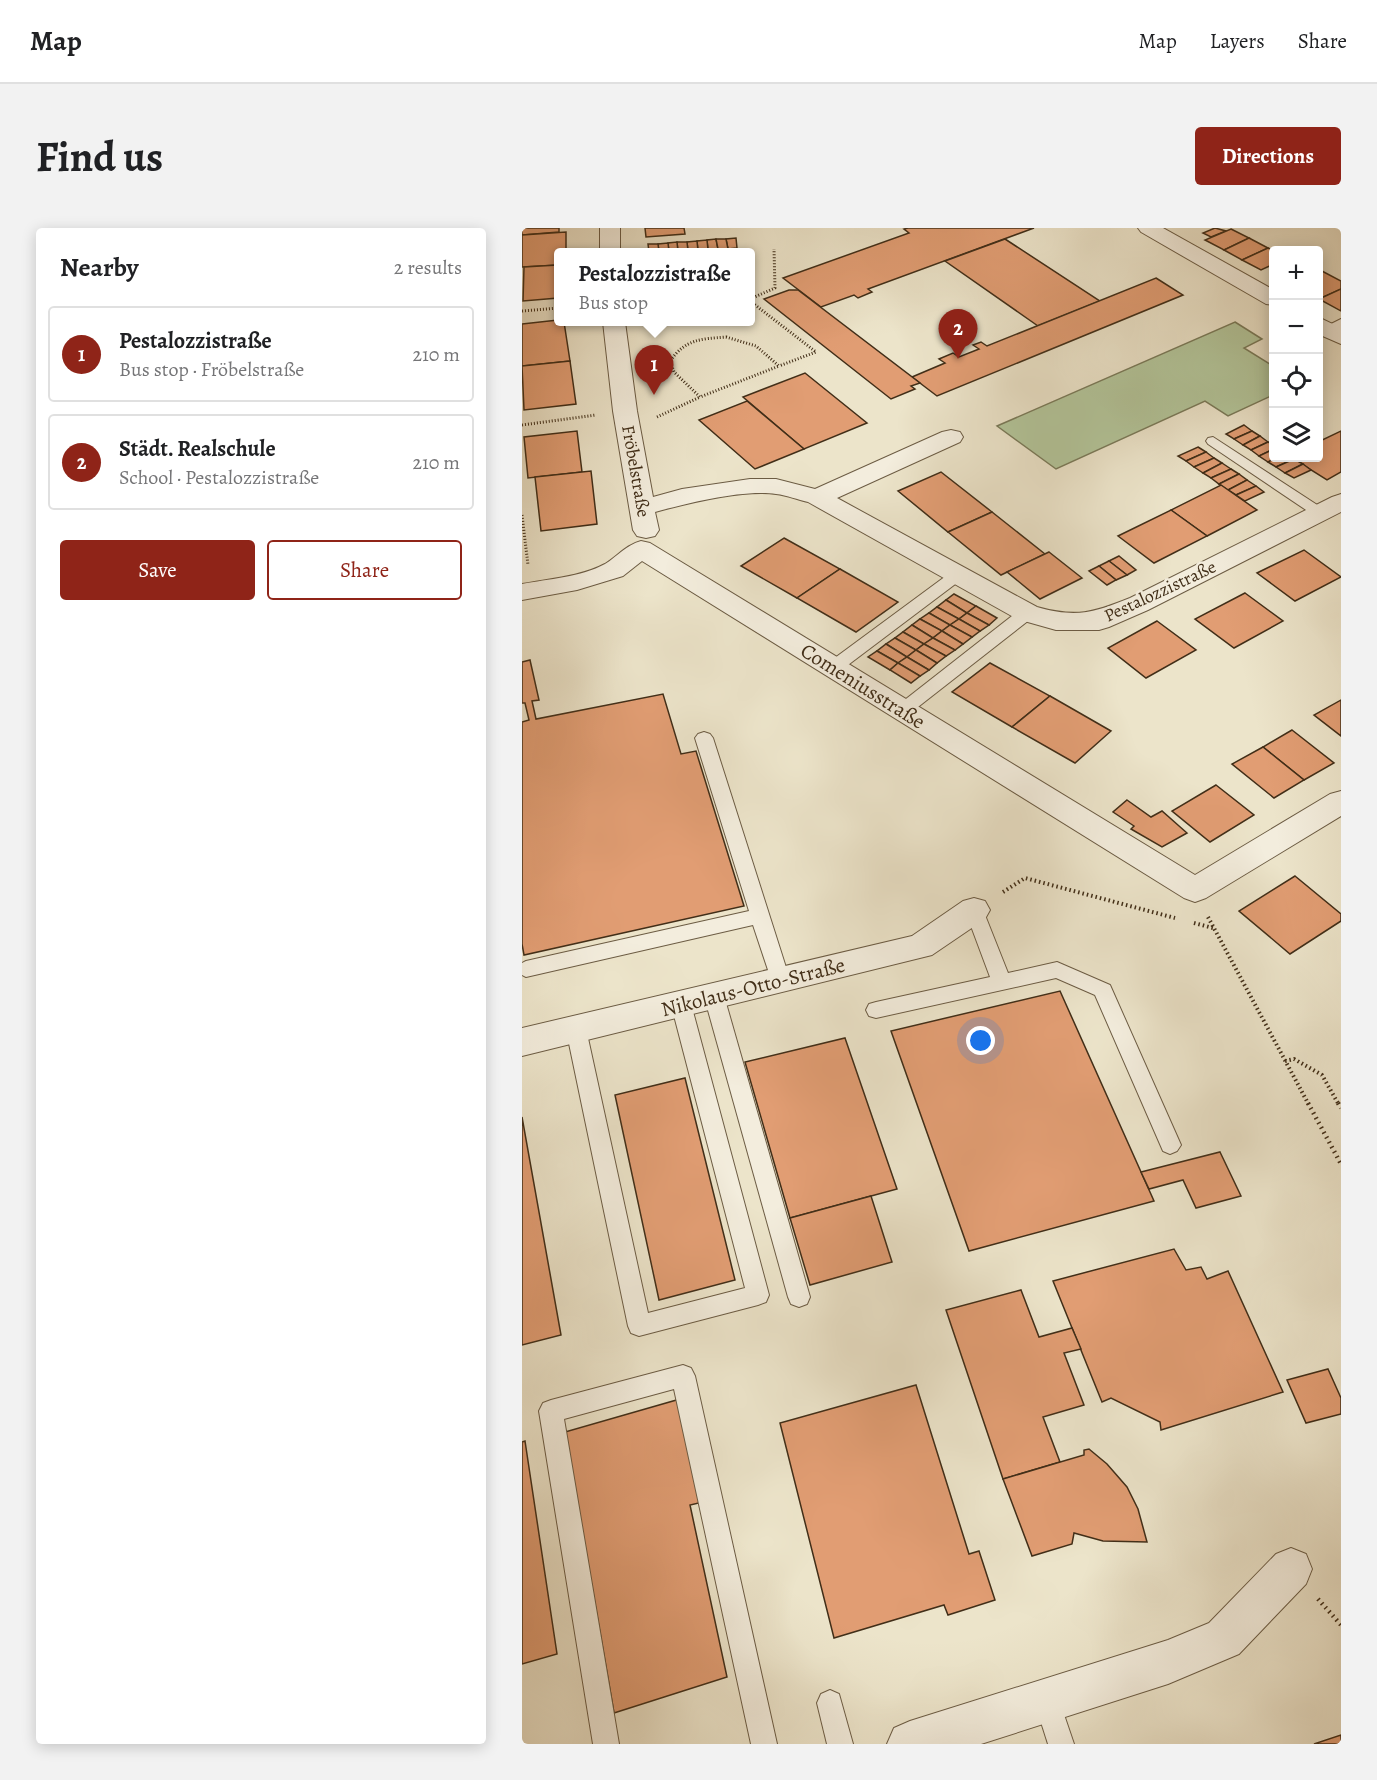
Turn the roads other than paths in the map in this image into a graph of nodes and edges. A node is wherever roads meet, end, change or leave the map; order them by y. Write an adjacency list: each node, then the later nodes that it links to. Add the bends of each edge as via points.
1 (610, 228): 3 (street)
2 (1148, 228): 4 (street)
3 (610, 248)
4 (1269, 296)
5 (615, 326): 9 (street, Fröbelstraße)
6 (951, 437): 8 (street)
7 (1213, 441): 10 (lane)
8 (817, 497): 9 (street, Pestalozzistraße, via 776,486 750,486); 12 (street, Pestalozzistraße)
9 (643, 507): 11 (street, Fröbelstraße, via 646,530)
10 (1330, 508): 14 (street, Pestalozzistraße, via 1099,621 1056,621)
11 (641, 549): 13 (street, via 614,570 577,582); 15 (street, Comeniusstraße)
12 (956, 576): 14 (street, Pestalozzistraße); 15 (lane)
13 (526, 591)
14 (1027, 614): 16 (lane)
15 (834, 668): 16 (street, Comeniusstraße)
16 (903, 710): 18 (street, Comeniusstraße, via 1195,890)
17 (704, 738): 20 (lane)
18 (1341, 802)
19 (974, 910): 22 (street, Nikolaus-Otto-Straße, via 921,946); 23 (lane)
20 (760, 916): 21 (lane); 22 (lane)
21 (526, 969)
22 (780, 980): 24 (street, Nikolaus-Otto-Straße)
23 (1002, 982): 26 (lane); 29 (lane, via 1057,970 1103,990)
24 (714, 996): 25 (street, Nikolaus-Otto-Straße); 30 (lane)
25 (681, 1004): 27 (street, Nikolaus-Otto-Straße); 27 (lane, via 758,1294 639,1326)
26 (876, 1010)
27 (576, 1029): 28 (street, Nikolaus-Otto-Straße)
28 (522, 1042)
29 (1170, 1145)
30 (799, 1297)
31 (1291, 1569): 32 (street, via 1224,1639 1168,1662)
32 (1047, 1700): 37 (street); 38 (lane)
33 (830, 1702): 36 (lane)
34 (606, 1744): 35 (lane, via 551,1411 683,1376)
35 (764, 1744)
36 (840, 1744)
37 (910, 1744)
38 (1061, 1744)

